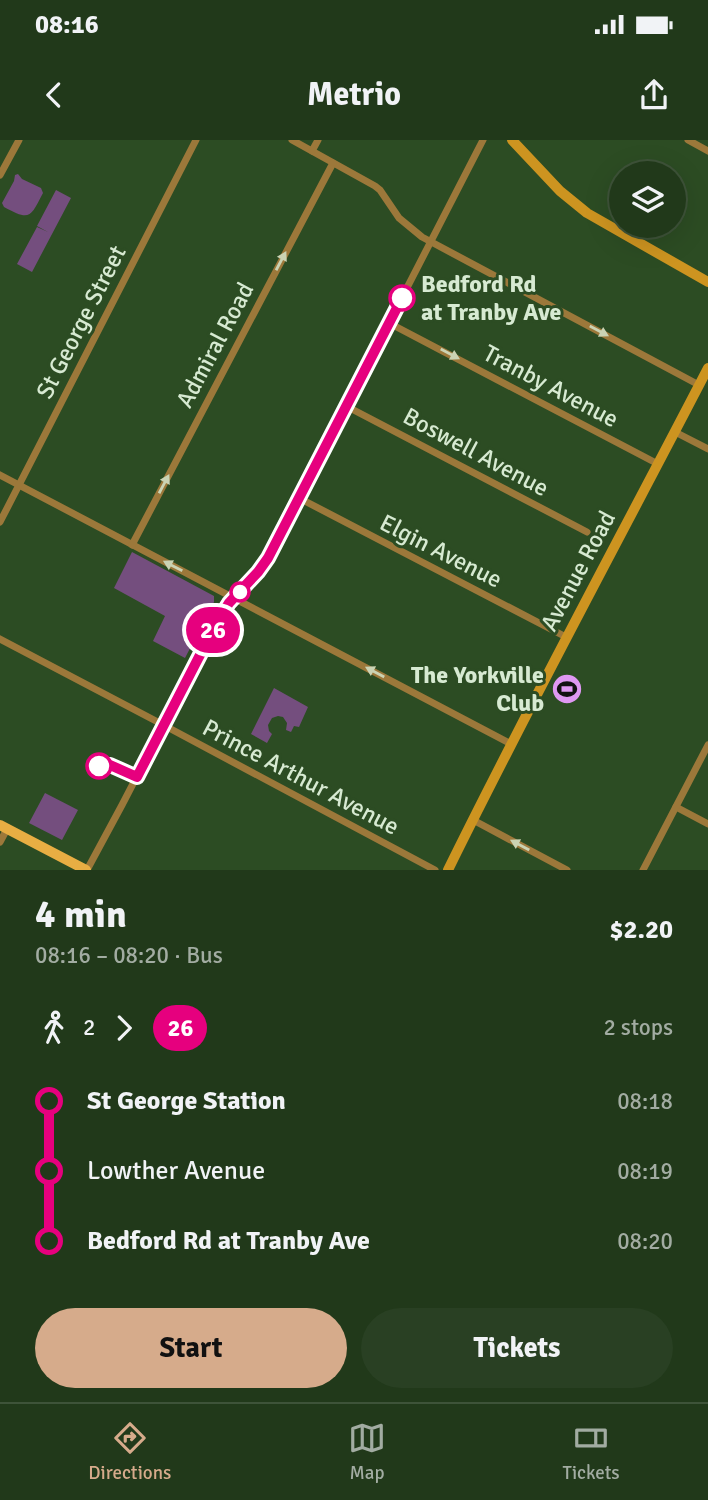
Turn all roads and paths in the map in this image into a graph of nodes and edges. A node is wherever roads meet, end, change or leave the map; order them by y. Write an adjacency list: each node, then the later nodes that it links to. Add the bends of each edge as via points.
1 (19, 140): 11 (street)
2 (196, 140): 22 (street, St George Street)
3 (292, 140): 8 (street)
4 (318, 140): 8 (street)
5 (483, 140): 12 (street)
6 (512, 140): 13 (main road, via 587,213)
7 (688, 140): 9 (street)
8 (312, 151): 10 (street)
9 (708, 151)
10 (332, 163): 12 (street, via 375,186 405,225); 26 (street, Admiral Road, one-way to 10)
11 (0, 175)
12 (431, 241): 14 (street); 16 (street, one-way to 16)
13 (708, 282)
14 (389, 323): 17 (street); 20 (street, Tranby Avenue, one-way to 20)
15 (708, 368): 16 (main road, Avenue Road)
16 (699, 385): 18 (main road, Avenue Road)
17 (346, 406): 23 (street); 25 (street, Boswell Avenue)
18 (676, 432): 19 (street); 20 (main road, Avenue Road)
19 (708, 450)
20 (659, 464): 28 (main road, Avenue Road)
21 (0, 475): 22 (street)
22 (19, 485): 24 (street, St George Street); 26 (street)
23 (299, 498): 27 (street, via 268,558); 28 (street, Elgin Avenue)
24 (0, 522)
25 (587, 532)
26 (132, 545): 27 (street, one-way to 26)
27 (234, 598): 30 (street); 31 (street, one-way to 27)
28 (566, 638): 31 (main road, Avenue Road)
29 (0, 639): 30 (street, Prince Arthur Avenue)
30 (164, 725): 38 (street); 39 (street, Prince Arthur Avenue)
31 (511, 744): 34 (main road, Avenue Road)
32 (708, 745): 33 (street)
33 (676, 807): 35 (street); 42 (street)
34 (472, 820): 40 (main road, Avenue Road); 41 (street, one-way to 34)
35 (708, 824)
36 (3, 827): 37 (street); 38 (main road)
37 (0, 842)
38 (86, 870)
39 (435, 870)
40 (448, 870)
41 (567, 870)
42 (643, 870)

